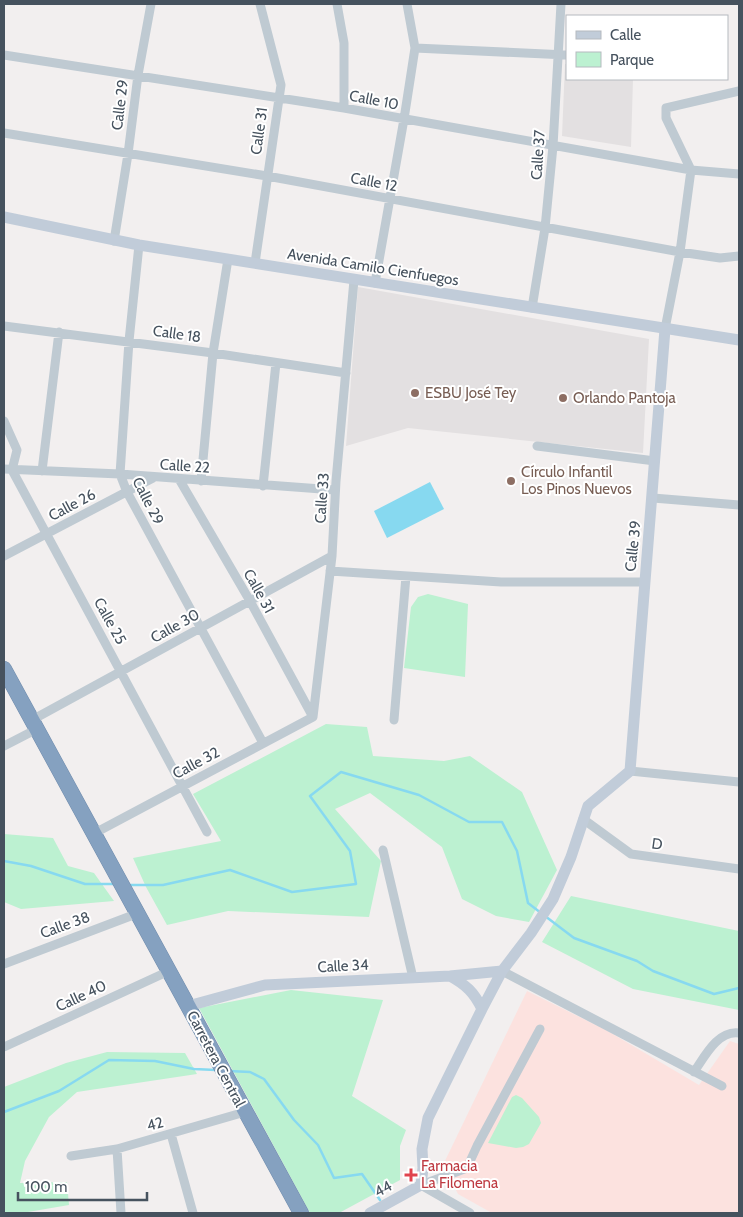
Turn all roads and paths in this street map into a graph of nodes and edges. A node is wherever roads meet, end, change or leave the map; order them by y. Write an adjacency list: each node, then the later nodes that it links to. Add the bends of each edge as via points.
1 (151, 4): 9 (street, Calle 29)
2 (260, 4): 11 (street, Calle 31, via 281,85)
3 (337, 4): 12 (street, via 344,43)
4 (407, 4): 6 (street)
5 (561, 4): 8 (street, Calle 37)
6 (415, 48): 8 (street); 13 (street)
7 (4, 55): 9 (street, Calle 10)
8 (562, 55): 15 (street, Calle 37)
9 (138, 75): 11 (street, Calle 10); 16 (street, Calle 29)
10 (739, 91): 17 (street, via 666,108 666,118)
11 (278, 98): 12 (street, Calle 10); 19 (street, Calle 31)
12 (344, 108): 13 (street, Calle 10)
13 (404, 119): 15 (street, Calle 10); 20 (street)
14 (4, 133): 16 (street, Calle 12)
15 (552, 146): 17 (street, Calle 10); 22 (street, Calle 37)
16 (128, 154): 19 (street, Calle 12); 23 (street, Calle 29)
17 (691, 170): 18 (street, Calle 10); 25 (street, Calle 39)
18 (739, 174)
19 (267, 176): 20 (street, Calle 12); 28 (street, Calle 31)
20 (390, 199): 22 (street, Calle 12); 30 (street)
21 (4, 216): 23 (street, Avenida Camilo Cienfuegos)
22 (545, 228): 25 (street, Calle 12); 31 (street, Calle 37)
23 (114, 241): 24 (street, Avenida Camilo Cienfuegos)
24 (139, 245): 27 (street, Avenida Camilo Cienfuegos); 36 (street, Calle 29)
25 (680, 252): 26 (street, Calle 12, via 720,258); 33 (street, Calle 39)
26 (739, 256)
27 (228, 259): 28 (street, Avenida Camilo Cienfuegos); 37 (street)
28 (255, 263): 29 (street, Avenida Camilo Cienfuegos)
29 (354, 280): 30 (street, Avenida Camilo Cienfuegos); 39 (street, Calle 33)
30 (375, 283): 31 (street, Avenida Camilo Cienfuegos)
31 (532, 308): 33 (street, Avenida Camilo Cienfuegos)
32 (4, 326): 34 (street, Calle 18)
33 (666, 329): 35 (street, Avenida Camilo Cienfuegos); 42 (street, Calle 39)
34 (59, 332): 36 (street, Calle 18); 44 (street)
35 (739, 340)
36 (129, 341): 37 (street, Calle 18); 45 (street, Calle 29)
37 (213, 353): 38 (street, Calle 18); 48 (street)
38 (276, 364): 39 (street, Calle 18); 49 (street)
39 (346, 373): 50 (street, Calle 33)
40 (4, 421): 43 (street, via 17,450)
41 (537, 446): 42 (street)
42 (655, 461): 52 (street, Calle 39)
43 (8, 470): 44 (street, Calle 22); 54 (street, Calle 25)
44 (42, 471): 45 (street, Calle 22)
45 (120, 474): 46 (street, Calle 22); 51 (street, Calle 29)
46 (153, 478): 47 (street, Calle 22); 51 (street, Calle 26)
47 (179, 479): 48 (street, Calle 22); 60 (street, Calle 31)
48 (201, 481): 49 (street, Calle 22)
49 (263, 486): 50 (street, Calle 22)
50 (335, 490): 56 (street, Calle 33)
51 (127, 492): 54 (street, Calle 26); 61 (street, Calle 29)
52 (653, 498): 53 (street); 59 (street, Calle 39)
53 (739, 505)
54 (47, 534): 55 (street, Calle 26); 63 (street, Calle 25)
55 (4, 556)
56 (332, 556): 57 (street, Calle 33); 60 (street, Calle 30)
57 (330, 571): 58 (street); 64 (street, Calle 33)
58 (406, 576): 59 (street, via 510,583); 65 (street)
59 (644, 582): 69 (street, Calle 39)
60 (250, 601): 61 (street, Calle 30); 64 (street, Calle 31)
61 (200, 628): 63 (street, Calle 30); 67 (street, Calle 29)
62 (4, 669): 66 (highway)
63 (122, 671): 66 (street, Calle 30); 71 (street, Calle 25)
64 (313, 717): 67 (street, Calle 32)
65 (394, 720)
66 (34, 724): 68 (street, Calle 30); 74 (highway)
67 (264, 743): 71 (street, Calle 32)
68 (4, 746)
69 (630, 771): 70 (street); 72 (street, via 588,806)
70 (739, 782)
71 (182, 787): 73 (street, Calle 25); 74 (street, Calle 32)
72 (583, 819): 76 (street, D, via 630,854); 80 (street, via 553,899)
73 (207, 832)
74 (93, 834): 77 (highway, Carretera Central)
75 (383, 850): 82 (street)
76 (739, 868)
77 (134, 909): 78 (street, Calle 38); 79 (highway, Carretera Central)
78 (4, 964)
79 (169, 971): 83 (highway, Carretera Central); 87 (street, Calle 40)
80 (502, 971): 81 (street, Calle 34); 84 (street); 88 (street)
81 (450, 976): 82 (street, Calle 34); 84 (street, via 477,997)
82 (412, 978): 83 (street, Calle 34, via 265,985)
83 (188, 1006): 90 (highway, Carretera Central)
84 (482, 1009): 94 (street, via 428,1118 422,1150)
85 (540, 1030): 94 (street, 44, via 467,1168)
86 (739, 1033): 88 (street, via 732,1032 716,1041)
87 (4, 1047)
88 (694, 1072): 89 (street)
89 (722, 1086)
90 (245, 1112): 91 (street, 42); 97 (highway, Carretera Central)
91 (171, 1134): 92 (street, 42); 96 (street)
92 (117, 1149): 93 (street, 42); 95 (street)
93 (70, 1156)
94 (421, 1185): 98 (street, 44); 99 (street)
95 (120, 1213)
96 (194, 1213)
97 (301, 1213)
98 (370, 1213)
99 (470, 1213)

